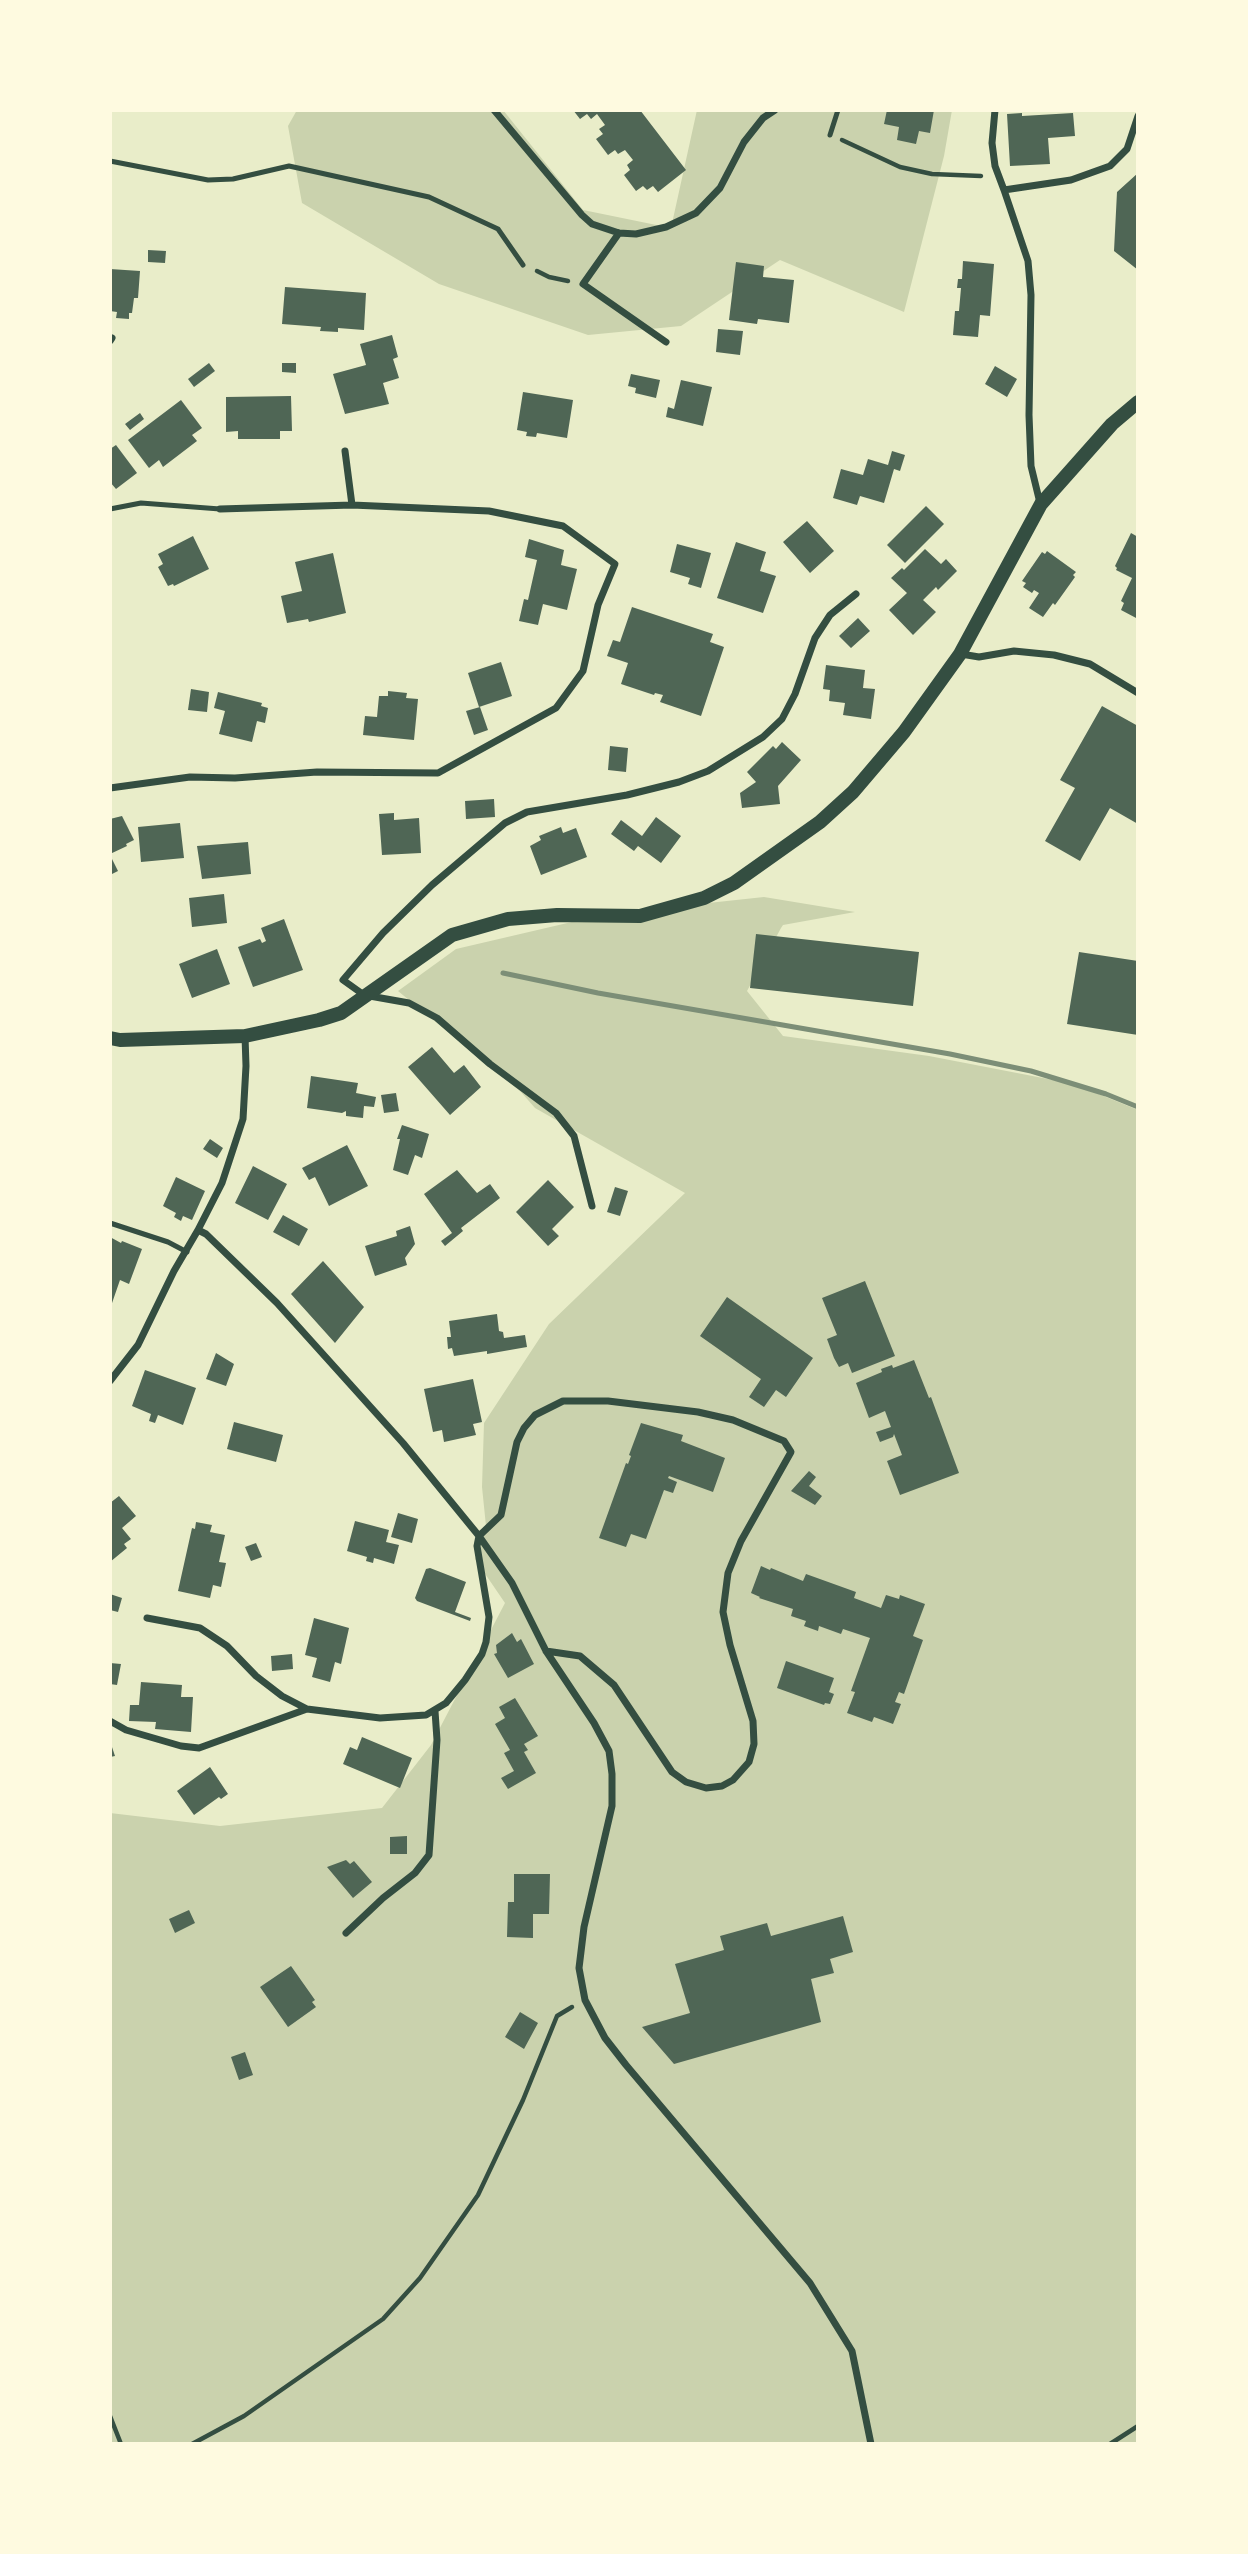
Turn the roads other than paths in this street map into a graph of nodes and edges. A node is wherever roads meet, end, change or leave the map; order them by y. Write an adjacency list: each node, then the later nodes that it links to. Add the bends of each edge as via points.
1 (494, 110): 9 (street, via 582,215 592,224)
2 (775, 110): 9 (street, via 744,142 720,188 696,213 666,227)
3 (838, 110): 6 (lane)
4 (995, 110): 8 (street, via 992,143)
5 (1138, 116): 8 (street, via 1127,149 1110,166 1071,180)
6 (830, 135)
7 (110, 161): 10 (lane, via 208,180 289,166 429,197 498,229)
8 (1004, 190): 14 (street, via 1028,261 1031,466)
9 (619, 233): 11 (street, via 583,284)
10 (523, 265)
11 (666, 342)
12 (1138, 402): 14 (main road, via 1112,424)
13 (345, 451): 15 (street)
14 (1041, 504): 19 (main road)
15 (352, 505): 17 (street); 21 (street, via 489,511 563,526 615,564 598,606 583,671 556,708 438,773 190,777)
16 (110, 509): 17 (lane, via 141,503)
17 (220, 509)
18 (856, 594): 22 (street, via 830,615 815,638 791,703 763,737 708,771 679,782 527,812 505,823 432,885 344,980)
19 (960, 654): 20 (street, via 979,657 1014,651 1054,655 1090,664); 22 (main road, via 904,732 853,792 820,822 734,883 704,898 640,916 508,919 452,935)
20 (1138, 693)
21 (110, 788)
22 (364, 995): 23 (main road, via 341,1013); 25 (street, via 409,1003 437,1018 556,1113 574,1136)
23 (245, 1036): 24 (main road); 27 (street, via 243,1119 222,1184)
24 (110, 1038)
25 (592, 1206)
26 (110, 1223): 28 (lane)
27 (198, 1230): 28 (street); 30 (street, via 277,1303)
28 (187, 1252): 29 (street, via 138,1345)
29 (110, 1381)
30 (479, 1536): 32 (street, via 512,1583); 32 (street, via 500,1515 524,1427 563,1401 608,1401 698,1412 733,1420 784,1441 791,1452 728,1573 723,1612 753,1721 754,1744 749,1762 733,1780 706,1788 686,1782 672,1772 614,1685 580,1656); 34 (street, via 489,1617 486,1642 465,1681)
31 (147, 1618): 33 (street, via 200,1628 282,1696)
32 (546, 1651): 37 (street, via 594,1723 609,1751 612,1774 611,1806 579,1968 585,2000 626,2066 810,2283 852,2351)
33 (307, 1709): 34 (street, via 380,1718); 35 (street, via 199,1748 126,1730)
34 (435, 1711): 36 (street, via 438,1740 429,1855 415,1873)
35 (110, 1721)
36 (346, 1933)
37 (871, 2444)

